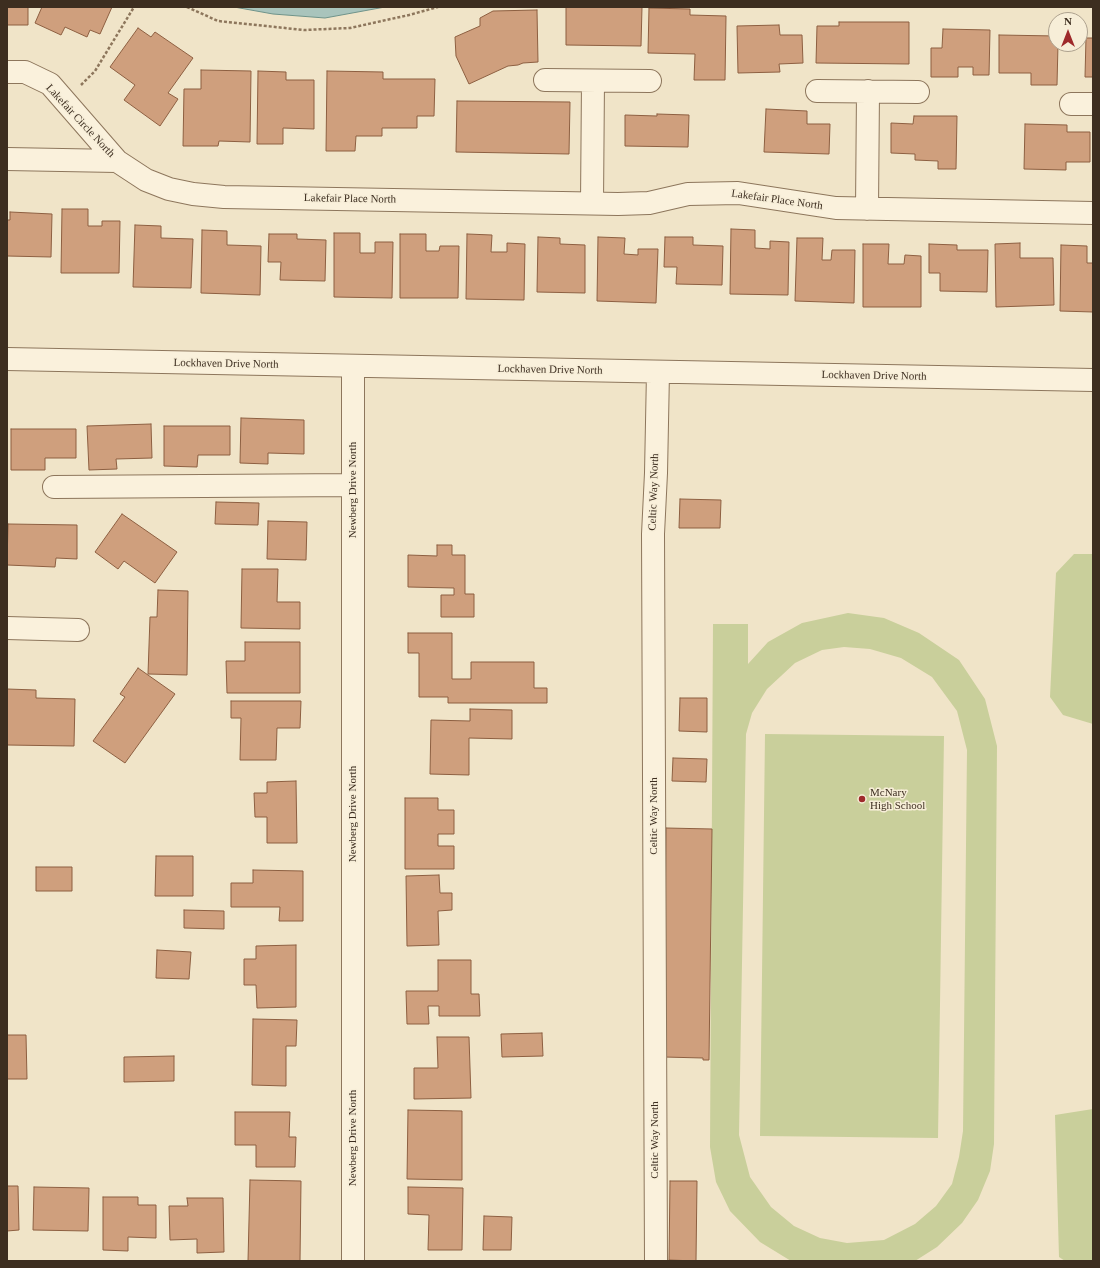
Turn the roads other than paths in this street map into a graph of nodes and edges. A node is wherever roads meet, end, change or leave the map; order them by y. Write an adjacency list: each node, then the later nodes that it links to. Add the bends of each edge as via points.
1 (7, 72): 11 (street, Lakefair Circle North, via 25,72 50,84)
2 (545, 80): 3 (street)
3 (593, 81): 4 (street); 12 (street)
4 (650, 81)
5 (817, 91): 6 (street)
6 (868, 91): 7 (street); 13 (street)
7 (918, 92)
8 (1071, 104): 9 (street)
9 (1093, 104)
10 (7, 159): 11 (street, Lakefair Circle North)
11 (117, 161): 12 (street, Lakefair Place North, via 146,180 169,189 193,194 232,197)
12 (592, 204): 13 (street, Lakefair Place North, via 649,203 688,194 738,193 820,206)
13 (867, 209): 14 (street, Lakefair Place North)
14 (1093, 213)
15 (7, 360): 16 (street, Lockhaven Drive North)
16 (353, 366): 17 (street, Lockhaven Drive North); 19 (street, Newberg Drive North)
17 (658, 372): 18 (street, Lockhaven Drive North); 24 (street, Celtic Way North, via 653,534)
18 (1093, 380)
19 (353, 485): 20 (street); 23 (street, Newberg Drive North)
20 (54, 487)
21 (7, 628): 22 (street)
22 (78, 630)
23 (353, 1261)
24 (656, 1261)

